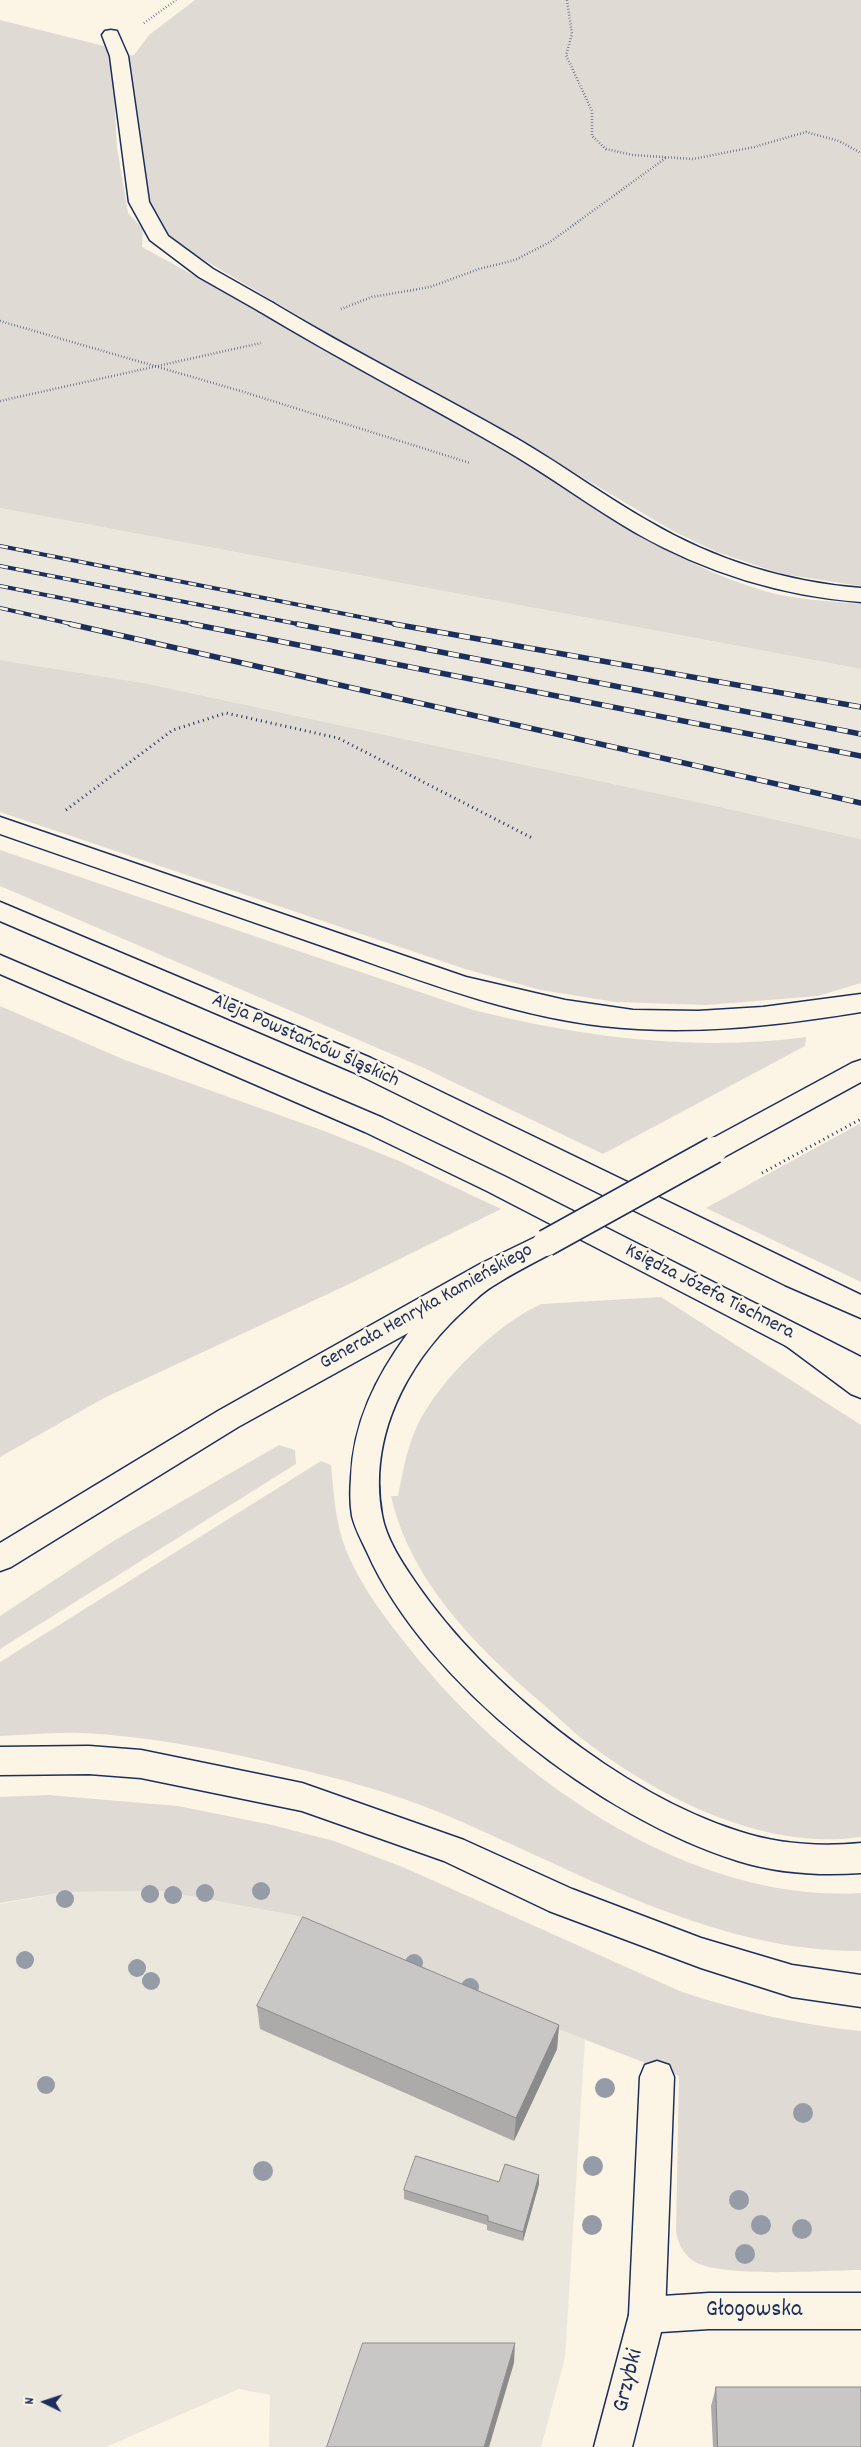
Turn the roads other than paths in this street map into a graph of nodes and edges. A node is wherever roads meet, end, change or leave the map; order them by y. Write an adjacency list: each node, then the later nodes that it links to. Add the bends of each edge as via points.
1 (111, 35): 2 (main road, via 119,56 139,202 160,240 206,273 305,331 535,459 628,518 704,558 794,586)
2 (861, 595)
3 (0, 825): 6 (main road, via 462,985 525,1001 599,1016 671,1022 743,1020)
4 (0, 911): 9 (main road, Aleja Powstańców Śląskich, via 362,1065)
5 (0, 964): 10 (main road, Księdza Józefa Tischnera, via 371,1124 557,1214)
6 (861, 1003)
7 (861, 1070): 8 (main road, Generała Henryka Kamieńskiego, bridge)
8 (490, 1272): 13 (main road, Generała Henryka Kamieńskiego, via 193,1439); 15 (main road, via 453,1301 420,1337 386,1391 369,1438 364,1473 368,1519 388,1564 412,1602 444,1644 494,1695 611,1785 651,1808 690,1828 737,1846 809,1858)
9 (861, 1307)
10 (795, 1338): 11 (main road, Księdza Józefa Tischnera); 12 (main road)
11 (861, 1370)
12 (861, 1386)
13 (0, 1558)
14 (0, 1761): 16 (main road, via 89,1760 141,1764 302,1797 453,1850 561,1900 701,1953 792,1981)
15 (861, 1858)
16 (861, 1991)
17 (658, 2077): 19 (main road, Grzybki)
18 (861, 2311): 19 (main road, Głogowska, via 709,2311)
19 (647, 2315): 20 (main road, Grzybki)
20 (614, 2447)

